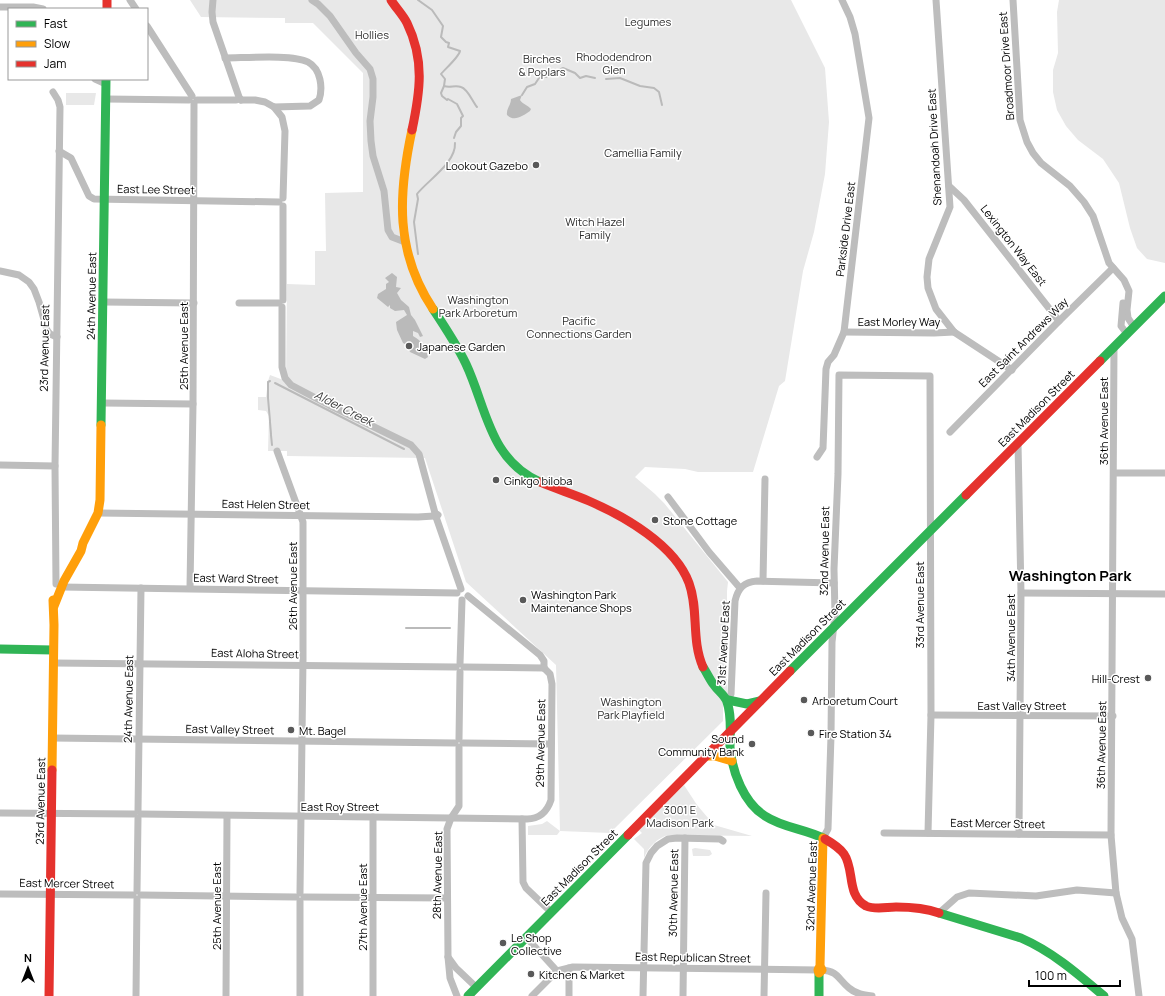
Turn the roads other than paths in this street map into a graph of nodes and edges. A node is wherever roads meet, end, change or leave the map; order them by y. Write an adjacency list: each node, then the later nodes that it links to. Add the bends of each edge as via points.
1 (213, 0): 10 (street, via 212,17)
2 (312, 0): 22 (street, via 330,16 370,69 373,79 371,141 384,190 388,230 392,236)
3 (391, 0): 22 (main road, via 412,31 420,68 420,89 403,180)
4 (842, 0): 32 (street, Parkside Drive East, via 855,34 869,118)
5 (936, 0): 18 (street, Shenandoah Drive East)
6 (1013, 0): 23 (street, Broadmoor Drive East, via 1020,120 1027,142 1041,163 1070,186 1084,202 1093,216 1106,257)
7 (0, 7): 8 (street)
8 (40, 8)
9 (148, 28): 15 (street)
10 (225, 58): 14 (street); 16 (street, via 288,58 310,62 320,78 319,100 310,106)
11 (106, 82): 13 (main road, 24th Avenue East)
12 (52, 92): 17 (street, 23rd Avenue East, via 60,107)
13 (106, 99): 15 (street); 19 (main road, 24th Avenue East)
14 (239, 99): 15 (street); 16 (street, via 265,102)
15 (193, 100): 20 (street, 25th Avenue East)
16 (274, 107): 21 (street, via 282,117 285,131)
17 (59, 151): 19 (street, East Lee Street, via 71,158 89,196); 34 (street, 23rd Avenue East)
18 (949, 186): 30 (street, Lexington Way East, via 964,200); 33 (street, Shenandoah Drive East, via 950,207 931,250 927,277 933,303)
19 (104, 199): 20 (street, East Lee Street); 26 (main road, 24th Avenue East)
20 (195, 201): 21 (street, East Lee Street); 27 (street, 25th Avenue East)
21 (282, 202): 28 (street)
22 (406, 242): 75 (main road, via 415,278 459,350 500,448 524,473 610,511 650,537 674,557 684,571 693,596 700,659 711,680)
23 (1113, 268): 30 (street, East Saint Andrews Way); 31 (street, Broadmoor Drive East, via 1127,285 1120,323)
24 (0, 272): 34 (street, via 19,275 29,282 34,289 47,330)
25 (1165, 296): 31 (main road, East Madison Street)
26 (103, 302): 27 (street); 38 (main road, 24th Avenue East)
27 (194, 303): 39 (street, 25th Avenue East)
28 (281, 303): 29 (street); 53 (street, via 282,367 291,385 403,440 416,449)
29 (239, 304)
30 (1059, 321): 36 (street, East Saint Andrews Way)
31 (1130, 330): 35 (main road, East Madison Street)
32 (844, 332): 33 (street, East Morley Way); 43 (street, Parkside Drive East, via 826,369 823,448)
33 (954, 332): 36 (street, Shenandoah Drive East)
34 (56, 338): 45 (street, 23rd Avenue East)
35 (1114, 347): 41 (main road, East Madison Street); 46 (street, 36th Avenue East)
36 (1012, 370): 40 (street, East Saint Andrews Way)
37 (930, 376): 54 (street, 33rd Avenue East); 56 (street, 32nd Avenue East, via 839,375)
38 (102, 403): 39 (street); 50 (main road, 24th Avenue East, via 101,489)
39 (193, 404): 51 (street, 25th Avenue East)
40 (950, 432)
41 (1018, 443): 54 (main road, East Madison Street); 63 (street, 34th Avenue East)
42 (277, 451): 52 (street, 26th Avenue East)
43 (817, 457)
44 (0, 465): 45 (street)
45 (55, 466): 57 (street, 23rd Avenue East)
46 (1114, 473): 47 (street); 64 (street, 36th Avenue East)
47 (1165, 473)
48 (765, 479): 55 (street)
49 (668, 497): 60 (street)
50 (98, 513): 51 (street, East Helen Street); 57 (main road, 24th Avenue East, via 83,543 82,551)
51 (191, 514): 52 (street, East Helen Street); 59 (street, 25th Avenue East)
52 (301, 516): 53 (street, East Helen Street); 61 (street, 26th Avenue East)
53 (435, 516): 62 (street)
54 (930, 531): 67 (main road, East Madison Street); 77 (street, 33rd Avenue East)
55 (763, 581): 56 (street); 60 (street, via 751,581)
56 (834, 584): 67 (street, 32nd Avenue East)
57 (59, 586): 58 (street, East Ward Street); 69 (main road, 23rd Avenue East, via 54,606)
58 (141, 588): 59 (street, East Ward Street); 71 (street, 24th Avenue East)
59 (190, 588): 61 (street, East Ward Street)
60 (740, 588): 75 (street, 31st Avenue East, via 735,600 731,694)
61 (303, 590): 62 (street, East Ward Street); 72 (street, 26th Avenue East)
62 (459, 591): 66 (street, via 458,598)
63 (1021, 593): 64 (street); 78 (street, 34th Avenue East)
64 (1113, 594): 65 (street); 79 (street, 36th Avenue East)
65 (1165, 594)
66 (465, 598): 73 (street, 28th Avenue East); 74 (street, via 540,655 544,661)
67 (833, 628): 76 (main road, East Madison Street); 102 (street, 32nd Avenue East, via 828,829)
68 (0, 649): 69 (main road)
69 (53, 650): 70 (main road, 23rd Avenue East)
70 (53, 663): 71 (street, East Aloha Street); 81 (main road, 23rd Avenue East)
71 (140, 664): 72 (street, East Aloha Street); 82 (street, 24th Avenue East)
72 (303, 666): 73 (street, East Aloha Street); 83 (street, 26th Avenue East)
73 (460, 668): 74 (street, East Aloha Street); 84 (street, 28th Avenue East)
74 (544, 668): 85 (street, 29th Avenue East, via 550,674 552,684)
75 (728, 700): 76 (main road, via 747,704); 80 (main road)
76 (760, 702): 80 (main road, East Madison Street)
77 (931, 715): 78 (street, East Valley Street); 98 (street, 33rd Avenue East)
78 (1021, 716): 79 (street, East Valley Street); 99 (street, 34th Avenue East)
79 (1112, 716): 100 (street, 36th Avenue East)
80 (730, 732): 86 (main road, East Madison Street); 87 (main road)
81 (52, 738): 82 (street, East Valley Street); 89 (main road, 23rd Avenue East)
82 (139, 739): 83 (street, East Valley Street); 90 (street, 24th Avenue East)
83 (301, 741): 84 (street, East Valley Street); 92 (street, 26th Avenue East)
84 (459, 743): 85 (street, East Valley Street); 95 (street, 28th Avenue East, via 459,806)
85 (551, 744): 94 (street, 29th Avenue East, via 551,800)
86 (707, 756): 87 (main road); 113 (main road, East Madison Street)
87 (732, 761): 102 (main road, via 743,789 755,809 781,825)
88 (0, 813): 89 (street, East Roy Street)
89 (51, 813): 90 (street, East Roy Street); 107 (main road, 23rd Avenue East)
90 (137, 814): 91 (street, East Roy Street); 108 (street, 24th Avenue East)
91 (227, 816): 92 (street, East Roy Street); 109 (street, 25th Avenue East)
92 (301, 817): 93 (street, East Roy Street); 110 (street, 26th Avenue East)
93 (373, 817): 95 (street, East Roy Street); 111 (street, 27th Avenue East)
94 (539, 817): 96 (street, East Roy Street)
95 (451, 818): 96 (street, East Roy Street); 112 (street, 28th Avenue East, via 447,829)
96 (522, 819): 113 (street, via 523,882)
97 (884, 833): 98 (street, East Mercer Street)
98 (928, 833): 99 (street, East Mercer Street)
99 (1019, 834): 100 (street, East Mercer Street)
100 (1111, 835): 105 (street, 36th Avenue East)
101 (685, 838): 103 (street); 117 (street, 30th Avenue East); 119 (street, via 665,840 651,853 646,863)
102 (823, 838): 114 (main road, via 840,848 845,855 854,891 860,902 879,908 912,907); 121 (main road, 32nd Avenue East)
103 (723, 841)
104 (766, 893): 120 (street)
105 (1116, 893): 114 (street, via 1077,890 1036,896 968,893 956,897); 139 (street, 36th Avenue East, via 1122,918 1132,939)
106 (0, 894): 107 (street, East Mercer Street)
107 (51, 894): 108 (street, East Mercer Street); 124 (main road, 23rd Avenue East)
108 (137, 895): 109 (street, East Mercer Street); 125 (street, 24th Avenue East)
109 (227, 896): 110 (street, East Mercer Street); 126 (street, 25th Avenue East)
110 (300, 897): 111 (street, East Mercer Street); 127 (street, 26th Avenue East)
111 (373, 897): 112 (street, East Mercer Street); 128 (street, 27th Avenue East)
112 (447, 898): 116 (street, 28th Avenue East)
113 (551, 912): 115 (main road, East Madison Street)
114 (938, 913): 138 (main road, via 1036,944 1054,955)
115 (526, 937): 122 (street); 123 (main road, East Madison Street)
116 (448, 958): 123 (street); 129 (street, 28th Avenue East, via 450,978)
117 (683, 967): 119 (street, East Republican Street); 120 (street, East Republican Street); 134 (street, 30th Avenue East)
118 (569, 968): 119 (street, East Republican Street); 122 (street, East Republican Street); 132 (street)
119 (644, 968): 133 (street)
120 (764, 969): 121 (street, East Republican Street); 135 (street)
121 (820, 970): 136 (main road, 32nd Avenue East); 137 (street, East Republican Street, via 835,972 854,992)
122 (557, 971): 131 (street)
123 (476, 987): 130 (main road, East Madison Street)
124 (50, 996)
125 (136, 996)
126 (226, 996)
127 (300, 996)
128 (373, 996)
129 (457, 996)
130 (468, 996)
131 (532, 996)
132 (569, 996)
133 (643, 996)
134 (683, 996)
135 (764, 996)
136 (819, 996)
137 (872, 996)
138 (1103, 996)
139 (1139, 996)

